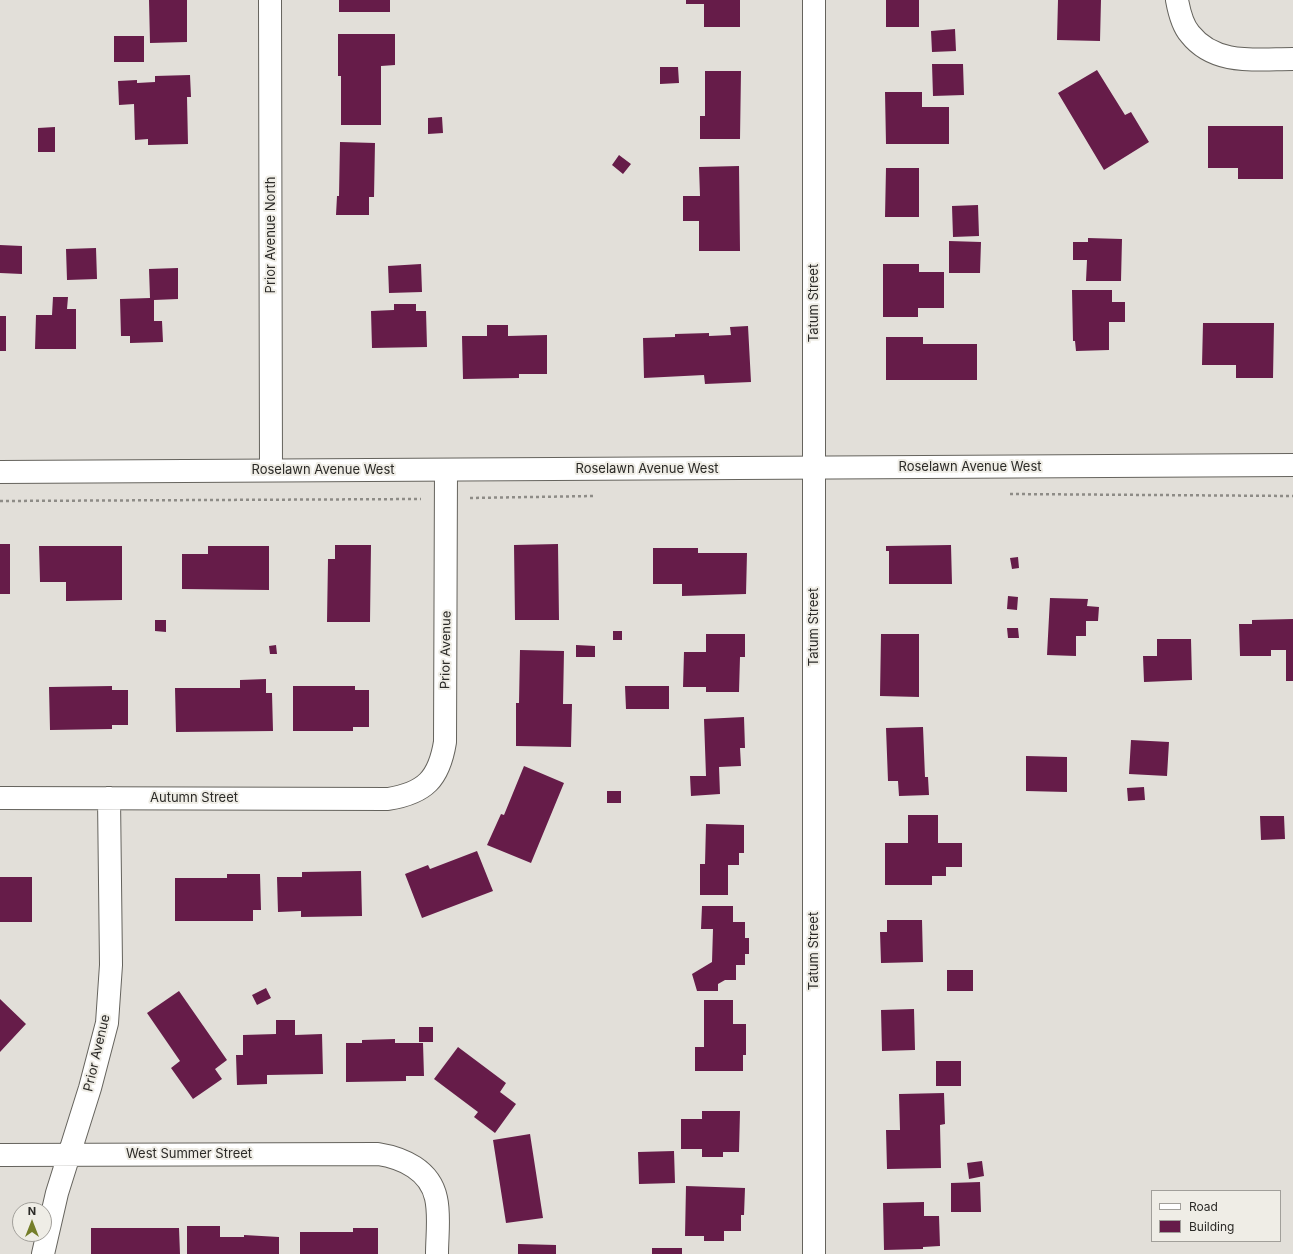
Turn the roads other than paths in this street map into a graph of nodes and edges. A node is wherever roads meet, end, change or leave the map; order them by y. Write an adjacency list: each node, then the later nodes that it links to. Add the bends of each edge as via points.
1 (270, 0): 7 (street, Prior Avenue North)
2 (814, 0): 6 (street, Tatum Street)
3 (1176, 0): 4 (street, via 1189,34 1204,48 1232,59)
4 (1293, 59)
5 (1293, 465): 6 (street, Roselawn Avenue West)
6 (815, 468): 8 (street, Roselawn Avenue West); 17 (street, Tatum Street)
7 (271, 470): 8 (street, Roselawn Avenue West); 9 (street, Roselawn Avenue West)
8 (446, 470): 12 (street, Prior Avenue, via 445,742 442,760 432,778 417,791)
9 (0, 472)
10 (0, 798): 11 (street, Autumn Street)
11 (109, 798): 12 (street, Autumn Street); 13 (street, Prior Avenue, via 111,964 107,1023 90,1088)
12 (388, 799)
13 (68, 1154): 14 (street, West Summer Street); 15 (street, Prior Avenue); 16 (street, West Summer Street, via 378,1154 395,1157 409,1163 433,1188 437,1208)
14 (0, 1155)
15 (43, 1254)
16 (437, 1254)
17 (814, 1254)

